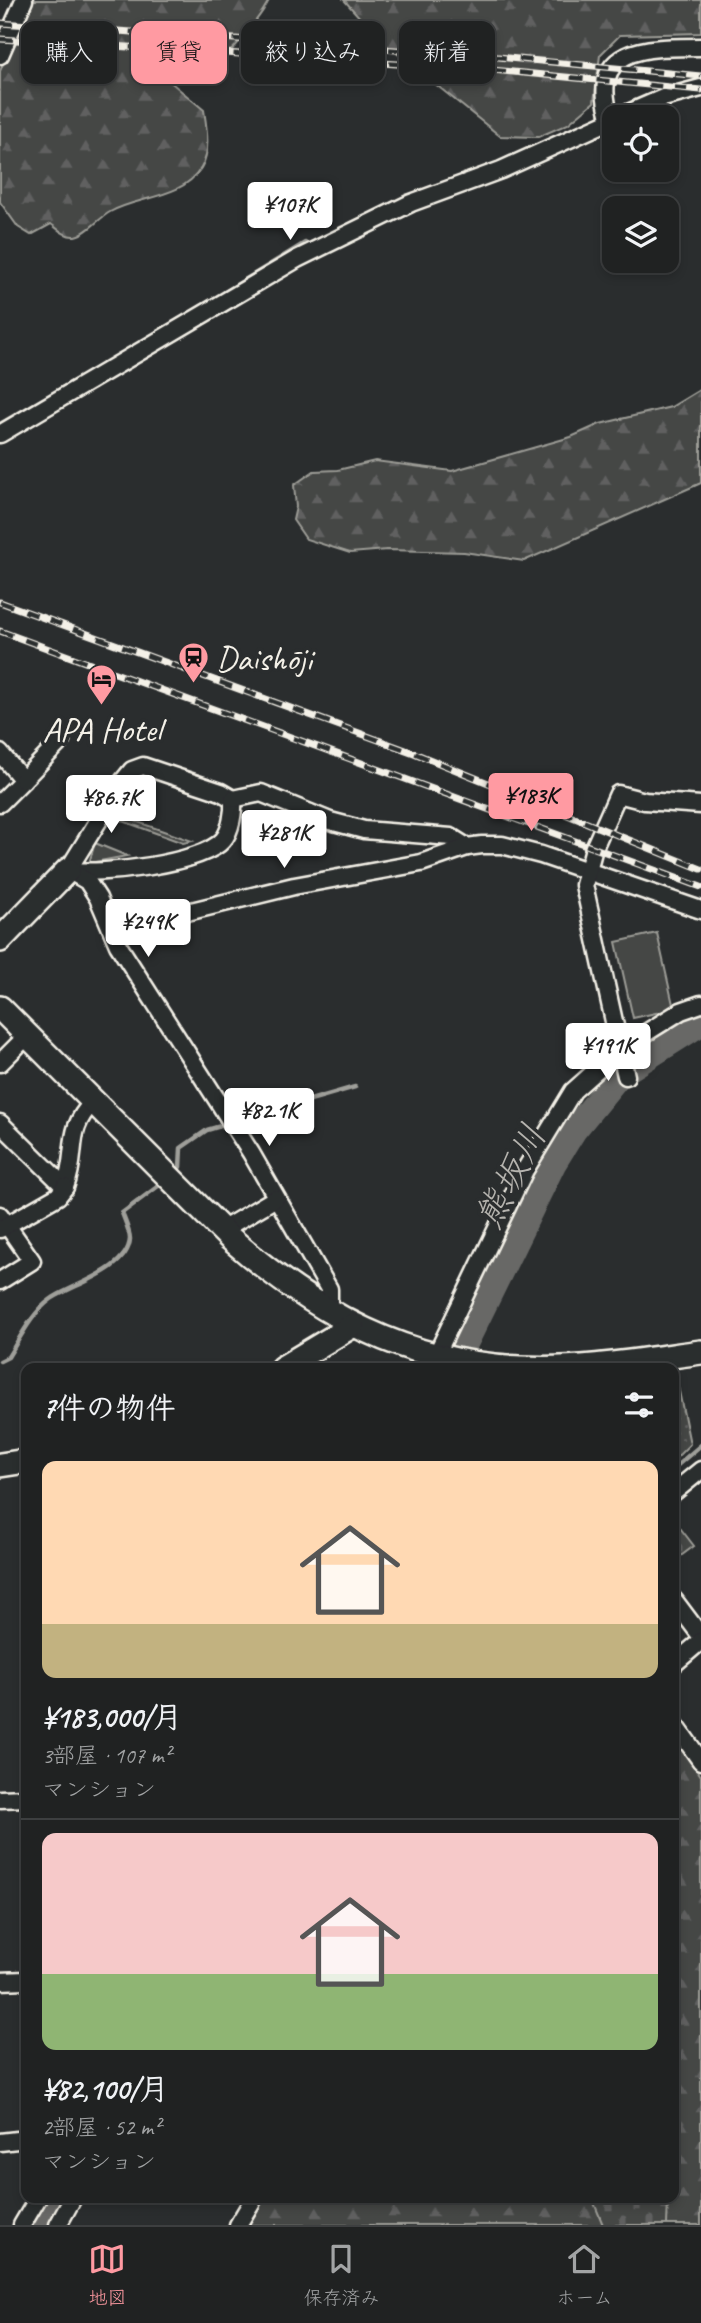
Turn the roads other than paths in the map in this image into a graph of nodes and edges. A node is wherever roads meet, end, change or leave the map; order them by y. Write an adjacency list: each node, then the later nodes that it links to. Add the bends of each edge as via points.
1 (24, 0): 3 (street)
2 (701, 47): 5 (street, via 619,58 608,69 604,83)
3 (0, 55)
4 (701, 88): 6 (street)
5 (607, 105)
6 (647, 105)
7 (602, 125): 8 (street, via 501,170 411,203 297,259)
8 (0, 434)
9 (61, 741): 11 (street)
10 (0, 753): 11 (street)
11 (23, 780): 13 (street)
12 (233, 799): 15 (street, via 261,793 363,830 451,837); 16 (street, via 225,839 206,851 110,873); 16 (street, via 143,766 132,770)
13 (0, 803)
14 (701, 804): 17 (street, via 645,801 618,794)
15 (467, 847): 17 (street, via 502,845); 19 (street, via 421,863 294,886)
16 (68, 870): 19 (street, via 87,881); 20 (street)
17 (588, 872): 18 (street); 24 (street, via 584,885)
18 (701, 910)
19 (113, 930): 30 (street, via 152,1003)
20 (0, 940)
21 (701, 1004): 24 (street)
22 (0, 1008): 23 (street)
23 (27, 1036): 25 (street); 27 (street)
24 (620, 1049): 26 (street); 37 (street, via 573,1091 525,1170)
25 (0, 1063)
26 (626, 1076)
27 (93, 1102): 29 (street, via 73,1130 75,1150); 32 (street)
28 (0, 1123): 29 (street)
29 (65, 1187): 31 (street, via 58,1196)
30 (276, 1198): 32 (street); 34 (street, via 329,1289)
31 (3, 1222): 33 (street, via 32,1261)
32 (222, 1230): 34 (street, via 268,1271)
33 (0, 1281)
34 (328, 1313): 35 (street)
35 (352, 1326): 37 (street); 38 (street)
36 (701, 1352): 39 (street)
37 (433, 1362)
38 (290, 1363)
39 (601, 1363)
40 (21, 1462): 41 (street)
41 (0, 1465)
42 (701, 1470): 43 (street)
43 (679, 1488)
44 (679, 1607): 45 (street)
45 (701, 1636)
46 (701, 1642): 47 (street)
47 (679, 1660)
48 (679, 1730): 49 (street)
49 (701, 1761)
50 (21, 1798): 51 (street)
51 (0, 1799)
52 (21, 1980): 53 (street)
53 (0, 1981)
54 (21, 2140): 55 (street)
55 (0, 2142)
56 (34, 2203): 59 (street)
57 (70, 2203): 60 (street)
58 (251, 2203): 61 (street)
59 (23, 2225)
60 (58, 2225)
61 (238, 2225)

